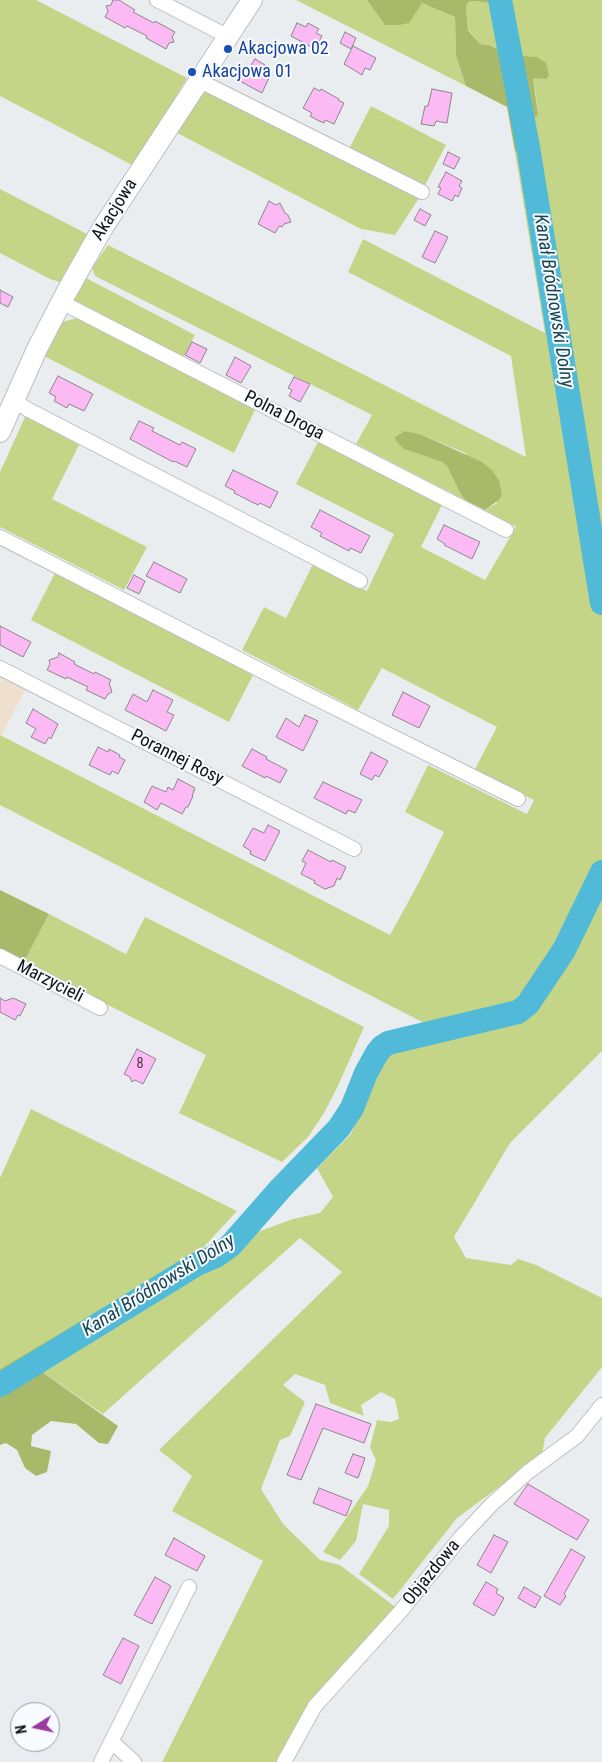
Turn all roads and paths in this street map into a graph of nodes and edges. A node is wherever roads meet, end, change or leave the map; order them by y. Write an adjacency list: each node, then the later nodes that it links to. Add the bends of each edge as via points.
1 (157, 0): 3 (street)
2 (252, 0): 3 (street, Akacjowa)
3 (227, 36): 4 (street, Akacjowa)
4 (198, 80): 5 (street); 6 (street, Akacjowa, via 102,229)
5 (422, 192)
6 (61, 302): 7 (street, Akacjowa); 9 (street, Polna Droga)
7 (14, 400): 8 (street, Akacjowa); 11 (street)
8 (0, 432)
9 (506, 530)
10 (0, 537): 13 (street)
11 (360, 581)
12 (0, 668): 14 (street, Porannej Rosy)
13 (518, 799)
14 (354, 849)
15 (0, 956): 16 (street, Marzycieli)
16 (100, 1008)
17 (602, 1405): 22 (street, Objazdowa, via 577,1436 528,1472 461,1537 400,1612 315,1706)
18 (189, 1587): 19 (street)
19 (112, 1742): 20 (street); 21 (street)
20 (101, 1762)
21 (134, 1762)
22 (284, 1762)

